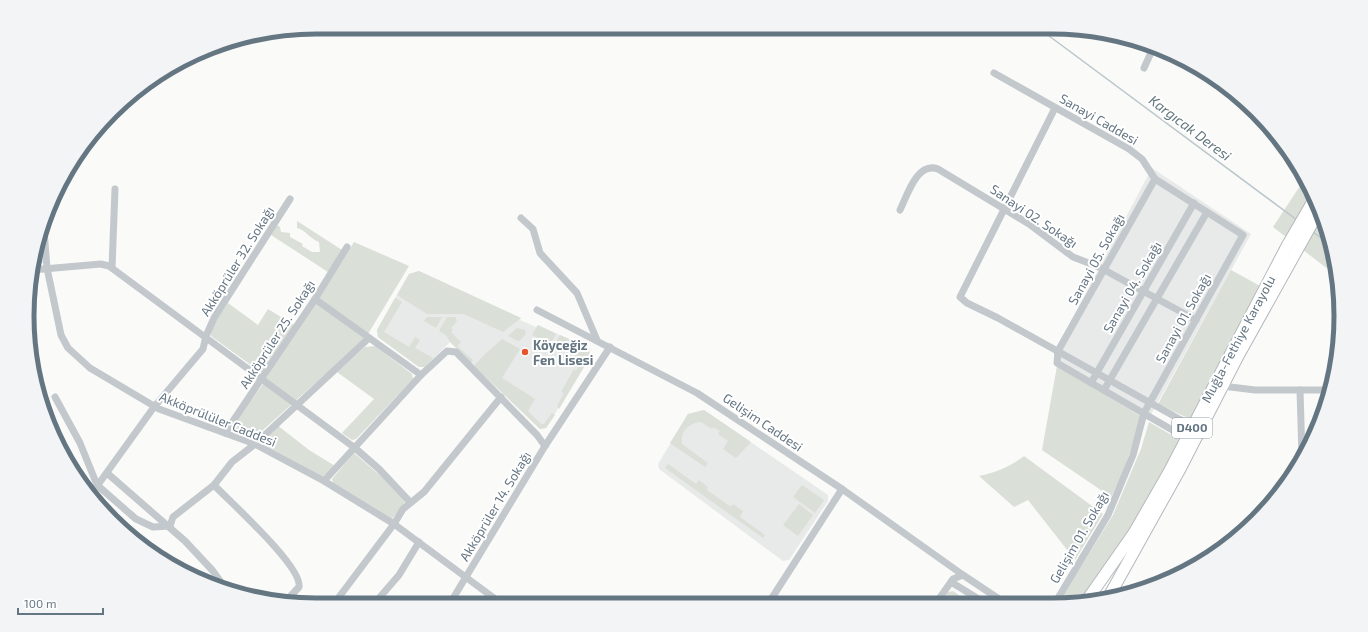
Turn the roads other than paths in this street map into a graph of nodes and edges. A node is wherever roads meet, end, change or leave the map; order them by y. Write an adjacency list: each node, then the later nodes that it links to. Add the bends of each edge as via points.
1 (1151, 52): 2 (street)
2 (1144, 68)
3 (994, 73): 4 (street, Sanayi Caddesi)
4 (1055, 108): 5 (street, Sanayi Caddesi, via 1129,149 1142,159); 10 (street)
5 (1155, 179): 8 (street, Sanayi Caddesi); 22 (street, Sanayi 05. Sokağı)
6 (115, 189): 20 (street)
7 (290, 199): 28 (street, Akköprüler 32. Sokağı, via 214,318)
8 (1194, 203): 12 (street, Sanayi Caddesi); 23 (street, Sanayi 04. Sokağı)
9 (1312, 205): 18 (highway, Muğla-Fethiye Karayolu / D400)
10 (1004, 208): 11 (street, Sanayi 02. Sokağı, via 934,167 920,173); 22 (street, Sanayi 02. Sokağı, via 1073,257); 32 (street, via 960,297)
11 (900, 210)
12 (1207, 212): 15 (street, Sanayi Caddesi); 24 (street)
13 (1316, 215): 18 (highway, Muğla-Fethiye Karayolu / D400)
14 (521, 218): 30 (street, via 533,229 540,253 577,293)
15 (1243, 234): 27 (street, Sanayi 01. Sokağı)
16 (45, 240): 19 (street, Akköprülüler Caddesi)
17 (347, 247): 25 (street, Akköprüler 25. Sokağı)
18 (1291, 250): 38 (highway, Muğla-Fethiye Karayolu / D400); 48 (highway, Muğla-Fethiye Karayolu / D400)
19 (47, 268): 20 (street, via 101,264); 21 (street); 46 (street, Akköprülüler Caddesi, via 61,335 68,348 98,375)
20 (112, 268): 28 (street)
21 (38, 269)
22 (1104, 270): 23 (street, Sanayi 02. Sokağı); 32 (street, Sanayi 05. Sokağı)
23 (1144, 290): 24 (street, Sanayi 02. Sokağı); 33 (street, Sanayi 04. Sokağı)
24 (1157, 298): 27 (street, Sanayi 02. Sokağı); 36 (street)
25 (315, 299): 29 (street); 35 (street, Akköprüler 25. Sokağı)
26 (537, 310): 30 (street, Gelişim Caddesi)
27 (1196, 320): 44 (street, Sanayi 01. Sokağı)
28 (206, 336): 35 (street); 46 (street, Akköprüler 32. Sokağı, via 203,349)
29 (369, 338): 34 (street); 45 (street)
30 (597, 340): 31 (street, Gelişim Caddesi)
31 (610, 346): 52 (street, Akköprüler 14. Sokağı); 59 (street, Gelişim Caddesi, via 697,393)
32 (1058, 351): 33 (street); 37 (street, via 1057,363)
33 (1097, 373): 36 (street); 37 (street, Sanayi 04. Sokağı)
34 (421, 375): 43 (street, via 444,352 453,351); 54 (street)
35 (262, 379): 45 (street); 49 (street, Akköprüler 25. Sokağı)
36 (1110, 380): 39 (street); 44 (street)
37 (1091, 383): 39 (street)
38 (1222, 386): 40 (street, via 1255,390); 69 (highway, Muğla-Fethiye Karayolu / D400, via 1180,469)
39 (1104, 390): 47 (street)
40 (1300, 390): 41 (street); 53 (street)
41 (1324, 390)
42 (55, 397): 57 (street, via 80,443)
43 (501, 397): 52 (street); 61 (street, via 419,498)
44 (1150, 403): 47 (street, Sanayi 01. Sokağı); 48 (street)
45 (296, 405): 51 (street); 54 (street)
46 (154, 407): 49 (street, Akköprülüler Caddesi); 55 (street, Akköprüler 32. Sokağı)
47 (1144, 413): 50 (street); 80 (street, Gelişim 01. Sokağı, via 1135,450 1115,503)
48 (1193, 426): 50 (highway, Muğla-Fethiye Karayolu / D400)
49 (225, 433): 51 (street, Akköprülüler Caddesi)
50 (1186, 438): 70 (highway, Muğla-Fethiye Karayolu / D400, via 1134,533)
51 (255, 444): 56 (street, Akköprülüler Caddesi); 58 (street, via 232,462)
52 (545, 446): 66 (street, Akköprüler 14. Sokağı)
53 (1302, 447)
54 (355, 448): 56 (street); 61 (street)
55 (107, 472): 57 (street, Akköprüler 32. Sokağı); 63 (street)
56 (324, 481): 62 (street, Akköprülüler Caddesi)
57 (98, 485): 60 (street, Akköprüler 32. Sokağı); 63 (street, via 136,519 153,527)
58 (214, 485): 63 (street, via 173,517); 71 (street, via 279,552 297,575 299,587)
59 (842, 489): 65 (street, Gelişim Caddesi); 76 (street)
60 (94, 490)
61 (410, 502): 62 (street)
62 (394, 524): 64 (street, Akköprülüler Caddesi); 73 (street)
63 (170, 526): 67 (street)
64 (419, 542): 66 (street, Akköprülüler Caddesi); 72 (street, via 402,572)
65 (963, 575): 68 (street); 79 (street, Gelişim Caddesi)
66 (466, 578): 74 (street, Akköprüler 14. Sokağı); 75 (street, Akköprülüler Caddesi)
67 (221, 581)
68 (951, 582): 77 (street); 78 (street)
69 (1111, 592)
70 (1089, 596)
71 (290, 597)
72 (380, 597)
73 (338, 598)
74 (453, 598)
75 (494, 598)
76 (772, 598)
77 (940, 598)
78 (977, 598)
79 (998, 598)
80 (1058, 598)

